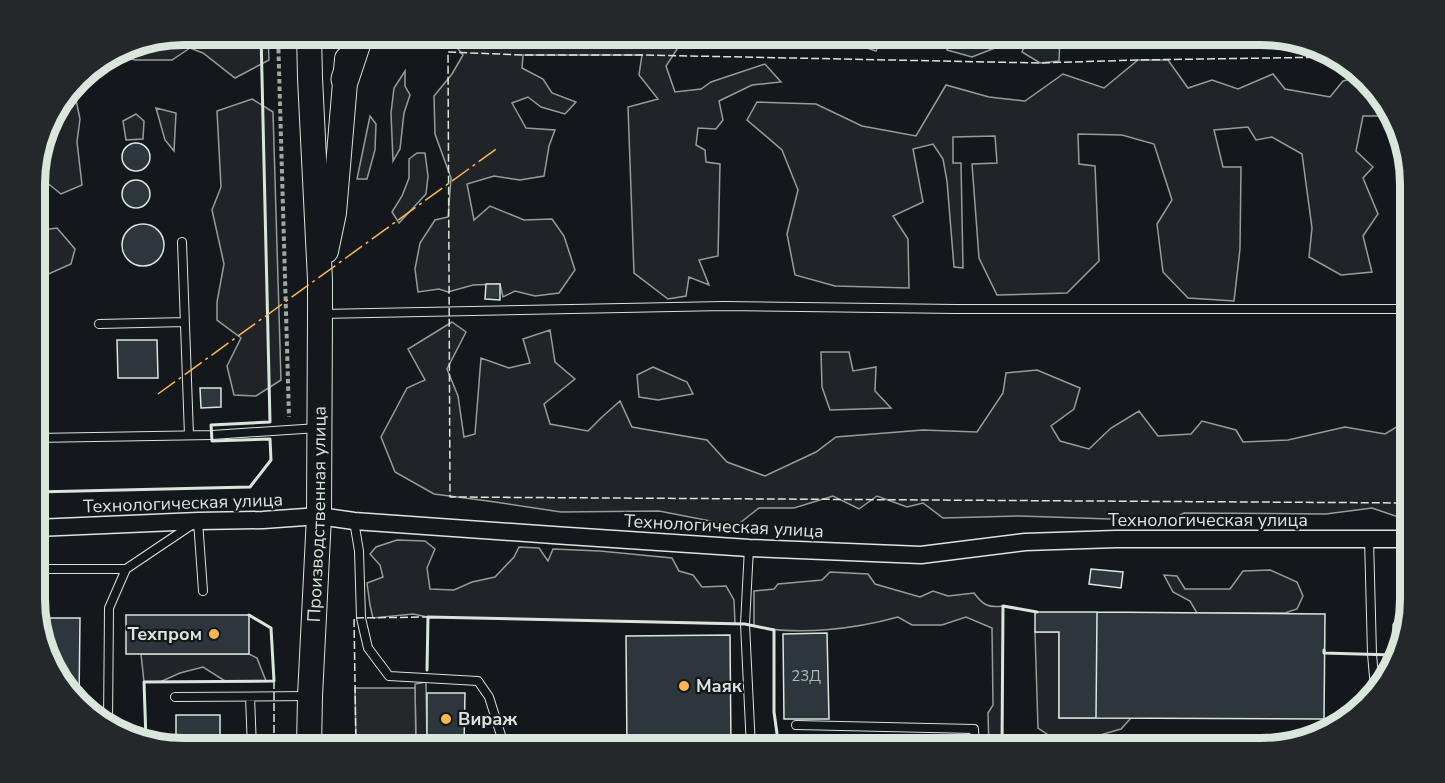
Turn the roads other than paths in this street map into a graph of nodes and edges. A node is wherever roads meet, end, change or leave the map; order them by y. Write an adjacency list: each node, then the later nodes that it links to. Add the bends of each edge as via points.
1 (309, 45): 6 (main road, Производственная улица)
2 (349, 45): 4 (main road, Производственная улица)
3 (356, 45): 4 (main road)
4 (345, 79): 6 (main road, Производственная улица, via 334,213)
5 (182, 242): 9 (lane)
6 (320, 280): 8 (main road, Производственная улица)
7 (1400, 309): 8 (lane, via 719,306)
8 (320, 314): 11 (main road, Производственная улица)
9 (185, 322): 10 (lane); 12 (lane)
10 (99, 324)
11 (319, 428): 12 (lane); 14 (main road, Производственная улица)
12 (189, 435): 13 (lane)
13 (45, 438)
14 (319, 516): 15 (street, Технологическая улица); 16 (street, Технологическая улица); 25 (main road, Производственная улица)
15 (198, 521): 17 (street, Технологическая улица); 22 (lane); 23 (lane)
16 (354, 521): 20 (street, Технологическая улица); 32 (lane, via 361,618 368,648 389,676 478,681 489,696)
17 (45, 528)
18 (1369, 539): 19 (street, Технологическая улица); 20 (street, Технологическая улица, via 1025,542 921,555); 24 (lane)
19 (1400, 539)
20 (749, 548): 33 (lane, via 745,624)
21 (45, 569): 22 (lane)
22 (126, 569): 28 (lane, via 110,608)
23 (203, 591)
24 (1374, 680)
25 (310, 696): 27 (lane); 31 (main road, Производственная улица)
26 (175, 697): 27 (lane)
27 (250, 697): 30 (lane)
28 (108, 716)
29 (796, 725): 34 (lane, via 974,729)
30 (252, 738)
31 (309, 738)
32 (502, 738)
33 (751, 738)
34 (974, 738)

